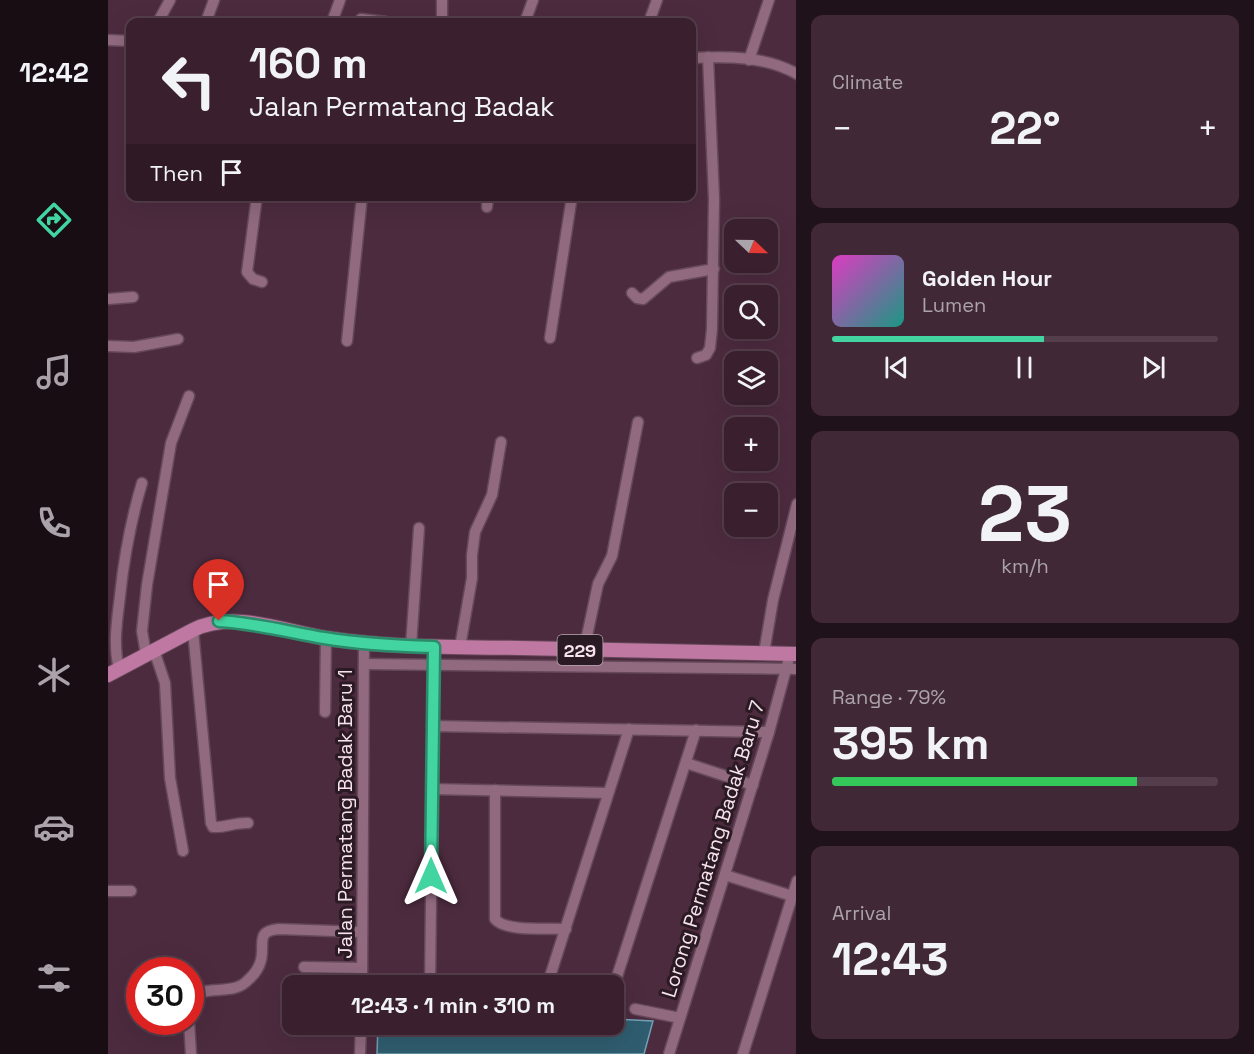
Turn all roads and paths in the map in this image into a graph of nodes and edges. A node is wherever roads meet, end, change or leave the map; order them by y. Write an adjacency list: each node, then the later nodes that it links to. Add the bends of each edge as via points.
1 (170, 0): 8 (street)
2 (214, 0): 9 (street)
3 (340, 0): 10 (street)
4 (442, 0): 11 (street)
5 (533, 0): 12 (street)
6 (657, 0): 13 (street)
7 (769, 0): 18 (street)
8 (160, 18)
9 (207, 18)
10 (333, 18)
11 (442, 18)
12 (526, 18)
13 (650, 18)
14 (108, 40): 15 (street)
15 (126, 41)
16 (696, 57): 17 (street)
17 (708, 57): 18 (street); 23 (street)
18 (749, 60): 19 (street, via 777,65)
19 (796, 74)
20 (256, 201): 24 (street, via 248,272)
21 (361, 201): 30 (street)
22 (571, 201): 28 (street)
23 (714, 269): 25 (street, via 669,277 643,299); 32 (street, via 711,342 706,354)
24 (262, 282)
25 (632, 293)
26 (134, 297): 27 (street)
27 (108, 299)
28 (550, 338)
29 (178, 339): 31 (street, via 134,347)
30 (347, 341)
31 (108, 346)
32 (696, 357)
33 (189, 396): 46 (street, via 171,443 147,585 142,631)
34 (638, 422): 45 (street, via 612,556 598,584)
35 (501, 442): 44 (street, via 495,485 475,532)
36 (142, 483): 52 (street, via 124,555)
37 (796, 504): 47 (street)
38 (419, 528): 42 (street)
39 (192, 630): 40 (main road, 229, via 219,621); 46 (main road, 229); 63 (street, via 211,823 217,828)
40 (326, 638): 41 (main road, 229); 53 (street)
41 (364, 642): 42 (main road, 229); 49 (street, Jalan Permatang Badak Baru 1)
42 (411, 646): 43 (main road, 229)
43 (434, 647): 44 (main road, 229); 50 (street)
44 (460, 647): 45 (main road, 229)
45 (584, 650): 47 (main road, 229)
46 (150, 652): 52 (main road, 229); 64 (street, via 165,683 170,778)
47 (764, 653): 48 (main road, 229)
48 (794, 653): 51 (street, Lorong Permatang Badak Baru 7)
49 (364, 664): 50 (street); 71 (street, Jalan Permatang Badak Baru 1)
50 (433, 666): 51 (street); 54 (street)
51 (791, 669): 57 (street, Lorong Permatang Badak Baru 7)
52 (113, 672)
53 (325, 712)
54 (432, 726): 55 (street); 60 (street)
55 (629, 729): 56 (street); 62 (street)
56 (696, 730): 57 (street); 58 (street)
57 (769, 732): 59 (street, Lorong Permatang Badak Baru 7)
58 (686, 764): 59 (street); 77 (street)
59 (753, 785): 65 (street, Lorong Permatang Badak Baru 7)
60 (432, 789): 61 (street); 75 (street)
61 (495, 790): 62 (street); 70 (street, via 495,919 508,927)
62 (608, 793): 70 (street)
63 (248, 823)
64 (183, 851)
65 (725, 875): 69 (street); 80 (street, Lorong Permatang Badak Baru 7)
66 (796, 881): 69 (street)
67 (108, 891): 68 (street)
68 (131, 891)
69 (792, 896): 86 (street)
70 (566, 929): 76 (street)
71 (362, 932): 73 (street, Jalan Permatang Badak Baru 1); 78 (street, via 268,931 262,938 259,966 244,984)
72 (304, 967): 73 (street)
73 (362, 968): 74 (street, Jalan Permatang Badak Baru 1)
74 (362, 975)
75 (430, 975)
76 (551, 975)
77 (618, 975)
78 (204, 992)
79 (635, 1009): 80 (street)
80 (680, 1018): 85 (street, Lorong Permatang Badak Baru 7)
81 (190, 1035): 83 (street)
82 (361, 1035): 84 (street)
83 (191, 1054)
84 (360, 1054)
85 (669, 1054)
86 (743, 1054)

